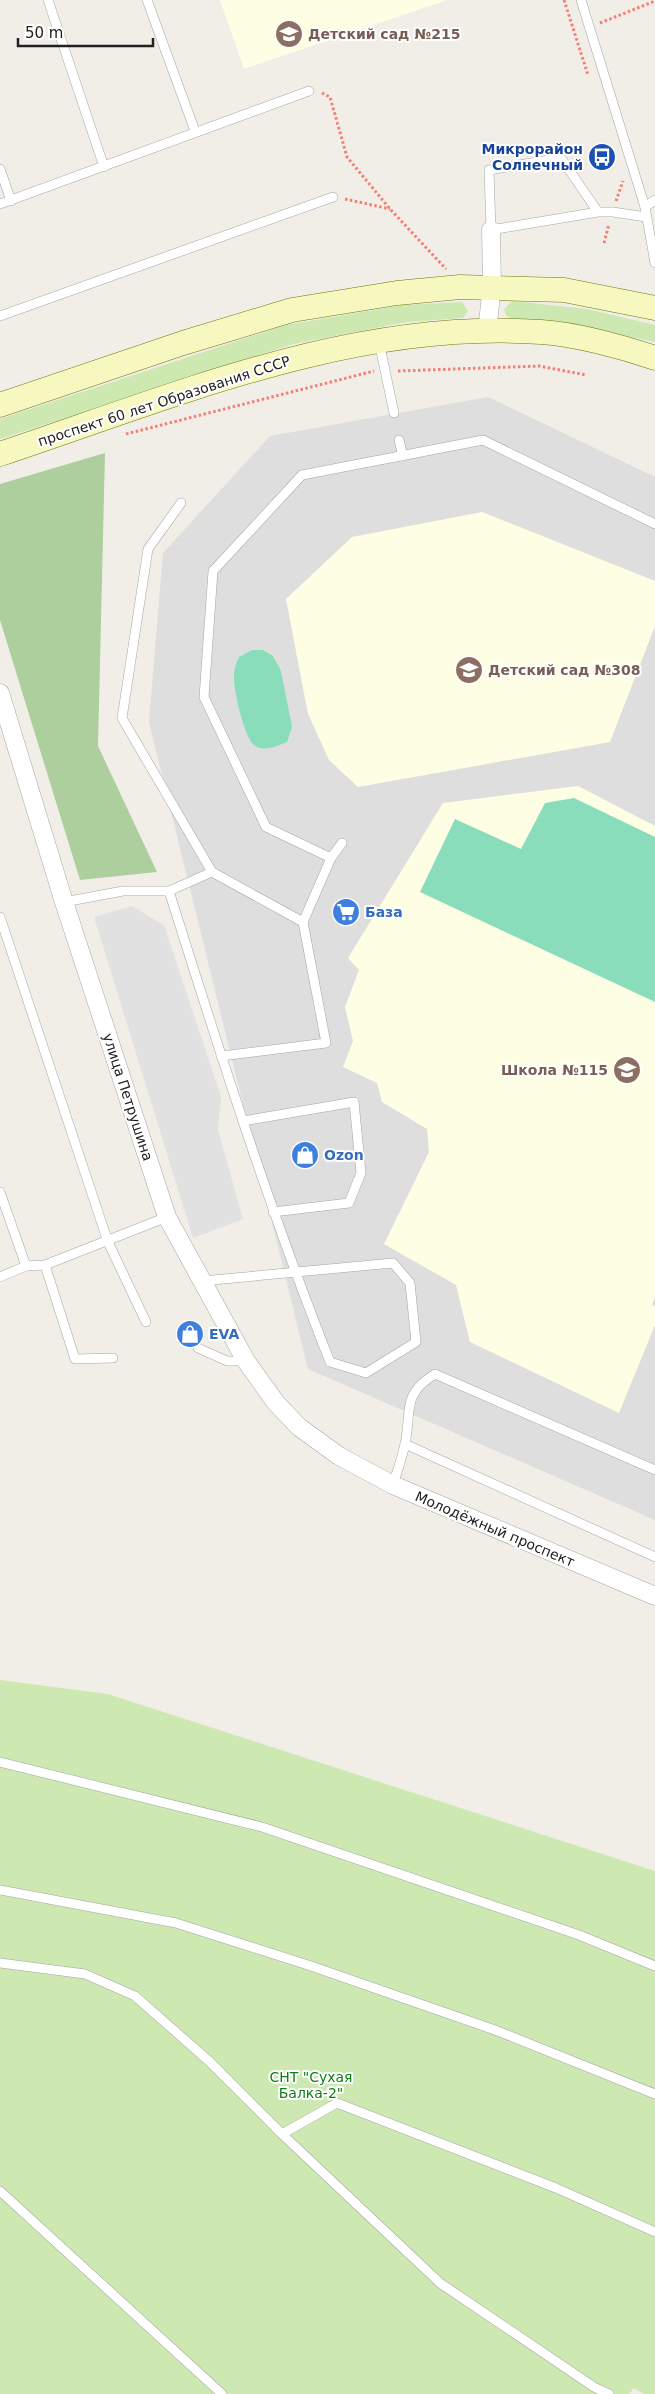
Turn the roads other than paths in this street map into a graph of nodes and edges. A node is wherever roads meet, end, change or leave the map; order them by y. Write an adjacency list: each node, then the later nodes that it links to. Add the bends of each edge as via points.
1 (48, 0): 6 (lane)
2 (147, 0): 5 (lane)
3 (581, 0): 13 (lane)
4 (308, 91): 5 (lane)
5 (195, 132): 6 (lane)
6 (104, 167): 10 (lane)
7 (0, 169): 10 (lane)
8 (333, 196): 18 (lane)
9 (655, 200): 13 (lane)
10 (11, 201): 11 (lane)
11 (0, 204)
12 (598, 212): 13 (lane); 14 (lane); 14 (lane, via 561,158 489,170)
13 (646, 212): 15 (lane)
14 (491, 230): 16 (street)
15 (655, 263)
16 (492, 288): 17 (main road, via 564,290); 19 (street); 22 (main road, via 460,287 397,293 292,310)
17 (655, 308)
18 (0, 316)
19 (486, 331): 20 (main road, проспект 60 лет Образования СССР); 21 (main road, проспект 60 лет Образования СССР, via 543,332 624,348)
20 (378, 342): 23 (lane); 25 (main road, проспект 60 лет Образования СССР, via 278,362)
21 (655, 358)
22 (0, 405)
23 (394, 413)
24 (399, 440): 26 (lane)
25 (0, 454)
26 (403, 456): 28 (lane, via 483,440); 31 (lane, via 302,475 213,571 204,698 266,827)
27 (181, 503): 32 (lane, via 148,549 122,718)
28 (655, 524)
29 (0, 693): 34 (street, улица Петрушина)
30 (342, 843): 31 (lane)
31 (331, 858): 36 (lane)
32 (212, 872): 33 (lane); 36 (lane)
33 (169, 891): 34 (lane, via 123,891); 37 (lane)
34 (64, 902): 41 (street, улица Петрушина)
35 (0, 917): 42 (lane)
36 (303, 922): 37 (lane, via 326,1043)
37 (221, 1056): 38 (lane)
38 (243, 1121): 40 (lane); 40 (lane, via 354,1102 361,1173 349,1203)
39 (0, 1192): 44 (lane)
40 (273, 1212): 45 (lane)
41 (167, 1217): 42 (lane); 47 (street, улица Петрушина)
42 (108, 1242): 43 (lane); 48 (lane)
43 (45, 1265): 44 (lane); 50 (lane, via 75,1359)
44 (26, 1266): 46 (lane)
45 (294, 1272): 45 (lane, via 330,1362 366,1373 416,1342 410,1283 393,1263); 47 (lane)
46 (0, 1277)
47 (200, 1281): 51 (street, улица Петрушина)
48 (146, 1322)
49 (198, 1348): 51 (lane, via 227,1361)
50 (113, 1358)
51 (246, 1361): 53 (street, улица Петрушина, via 299,1427)
52 (405, 1444): 54 (lane, via 408,1407 419,1384 435,1374); 55 (lane); 56 (lane)
53 (339, 1456): 55 (street, Молодёжный проспект)
54 (655, 1470)
55 (393, 1485): 57 (street, Молодёжный проспект)
56 (655, 1558)
57 (655, 1596)
58 (0, 1762): 61 (lane, via 262,1827 579,1935)
59 (0, 1890): 62 (lane, via 176,1923 495,2030)
60 (0, 1963): 63 (lane, via 85,1974 135,1996 210,2062)
61 (655, 1966)
62 (655, 2094)
63 (282, 2134): 65 (lane, via 337,2103 556,2188); 67 (lane, via 440,2283)
64 (0, 2191): 66 (lane)
65 (655, 2232)
66 (222, 2394)
67 (609, 2394)

